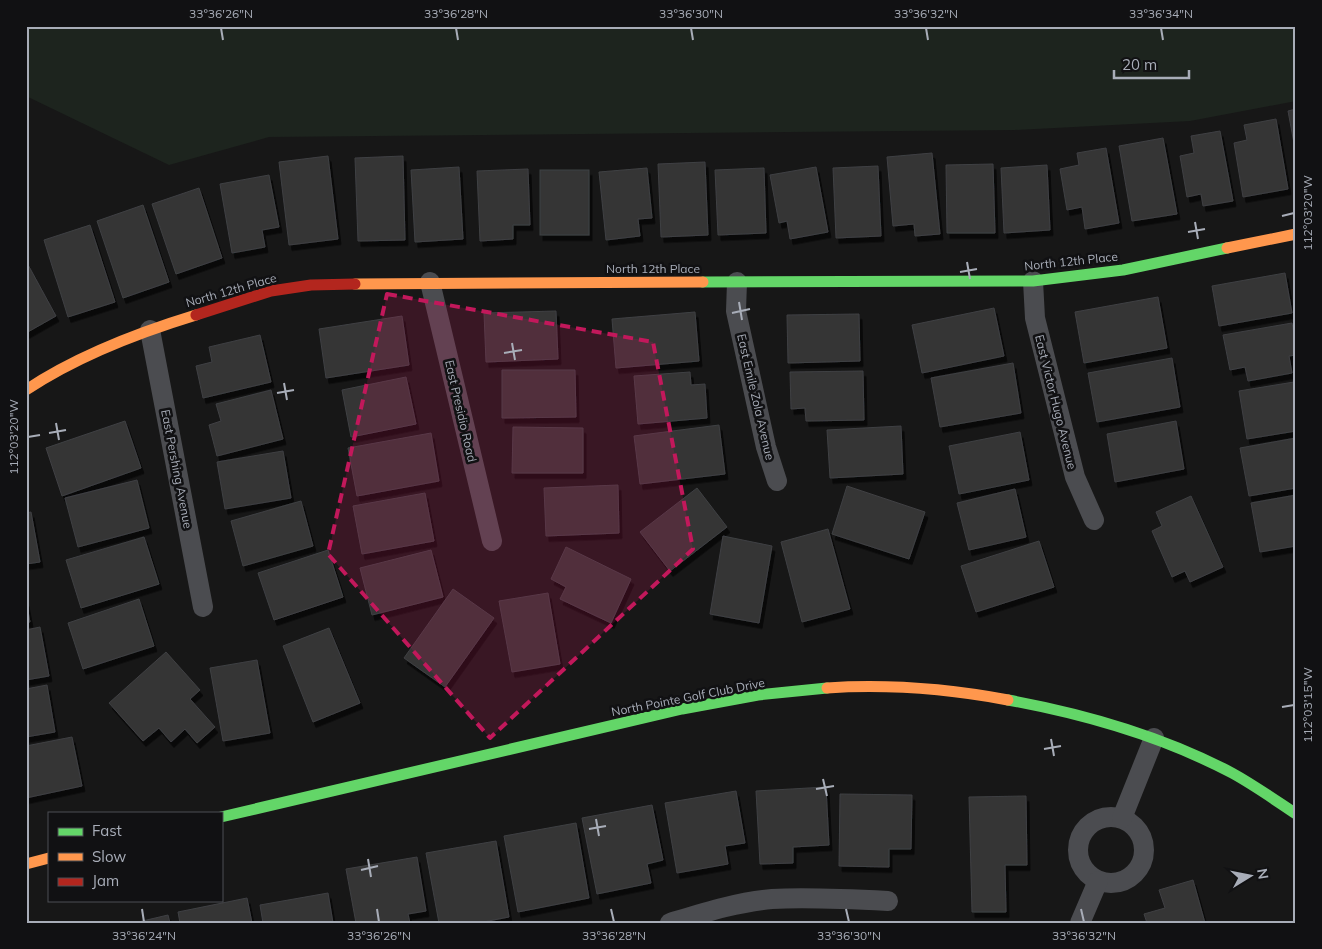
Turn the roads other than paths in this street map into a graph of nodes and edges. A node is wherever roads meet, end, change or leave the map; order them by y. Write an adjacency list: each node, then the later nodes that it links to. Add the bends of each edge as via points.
1 (1296, 234): 2 (street, North 12th Place, via 1123,270)
2 (1033, 281): 4 (street, North 12th Place); 8 (street, East Victor Hugo Avenue, via 1035,318 1075,477)
3 (430, 282): 4 (street, North 12th Place); 5 (street, North 12th Place, via 311,286 271,291); 9 (street, East Presidio Road)
4 (737, 282): 7 (street, East Emile Zola Avenue, via 736,311 766,447)
5 (150, 330): 6 (street, North 12th Place, via 60,368); 10 (street, East Pershing Avenue)
6 (26, 390)
7 (777, 481)
8 (1094, 520)
9 (492, 541)
10 (203, 607)
11 (1154, 738): 12 (street, North Pointe Golf Club Drive, via 1232,773); 13 (street, North Pointe Golf Club Drive, via 1043,708 972,694 894,688 834,688 748,697 663,714); 14 (street)
12 (1296, 814)
13 (222, 817)
14 (1122, 818): 17 (street, via 1099,818 1089,824 1079,839 1079,859 1083,868); 17 (street, via 1141,834 1145,851 1142,862 1135,874 1126,880 1116,883)
15 (48, 858): 16 (street)
16 (26, 864)
17 (1098, 881): 20 (street)
18 (888, 901): 19 (street, via 771,899 738,904)
19 (682, 921)
20 (1080, 923)

